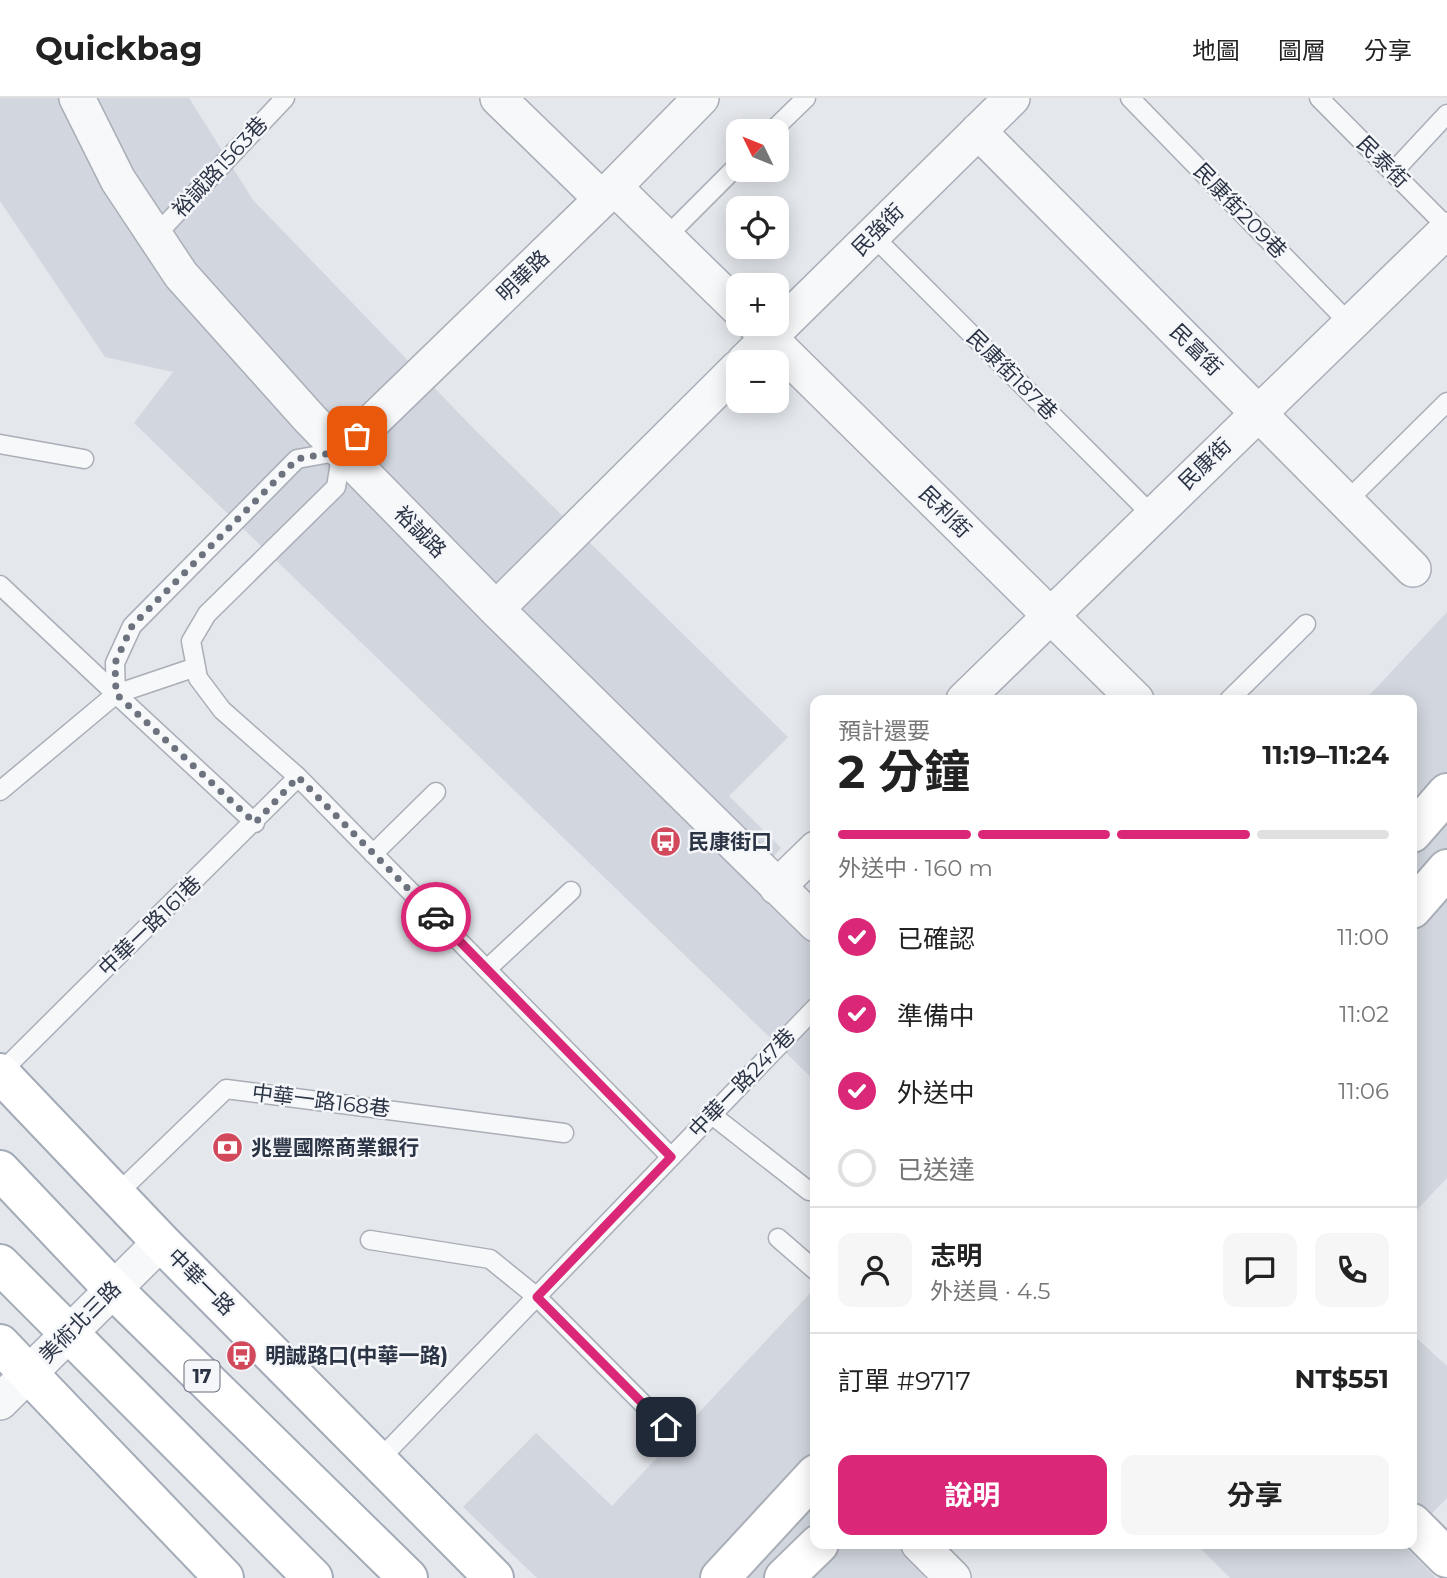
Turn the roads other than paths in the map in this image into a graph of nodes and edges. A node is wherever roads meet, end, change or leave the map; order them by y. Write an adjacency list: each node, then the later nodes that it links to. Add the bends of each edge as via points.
1 (77, 98): 17 (street, 裕誠路, via 118,180)
2 (285, 98): 17 (lane, 裕誠路1563巷)
3 (498, 98): 14 (street)
4 (701, 98): 14 (street, 明華路)
5 (806, 98): 10 (lane)
6 (1012, 98): 11 (street, 民強街)
7 (1130, 98): 21 (lane, 民康街209巷)
8 (1319, 98): 12 (lane, 民泰街)
9 (1447, 114): 12 (lane)
10 (784, 119)
11 (978, 131): 16 (street, 民強街); 25 (street, 民富街)
12 (1393, 172): 15 (lane, 民泰街)
13 (726, 177): 18 (lane)
14 (608, 193): 18 (street); 27 (street, 明華路)
15 (1447, 228): 21 (street, 民康街)
16 (872, 235): 20 (street, 民強街); 30 (lane, 民康街187巷)
17 (155, 236): 27 (street, 裕誠路, via 181,275)
18 (666, 237): 19 (street)
19 (726, 296)
20 (789, 307)
21 (1350, 324): 25 (street, 民康街)
22 (767, 336): 34 (street, 民利街)
23 (726, 380): 33 (street)
24 (1447, 402): 29 (lane)
25 (1258, 412): 29 (street, 民富街); 30 (street, 民康街)
26 (0, 444): 28 (lane)
27 (342, 451): 33 (street, 裕誠路); 36 (lane, via 336,487 207,614 191,641); 37 (lane, via 297,459 132,626 115,663)
28 (85, 459)
29 (1347, 501): 31 (street, 民富街)
30 (1152, 515): 34 (street, 民康街)
31 (1413, 569)
32 (0, 585): 37 (lane)
33 (496, 608): 50 (street, 裕誠路)
34 (1049, 615): 38 (street, 民康街); 39 (street, 民利街)
35 (1306, 624): 40 (lane)
36 (196, 667): 37 (lane); 41 (lane, via 198,678 222,709)
37 (116, 694): 42 (lane); 45 (lane)
38 (969, 695)
39 (1131, 695)
40 (1234, 695)
41 (298, 777): 45 (lane, 中華一路161巷); 47 (lane)
42 (0, 791)
43 (436, 792): 47 (lane)
44 (1447, 793): 46 (main road)
45 (255, 823): 56 (lane, 中華一路161巷)
46 (1417, 827)
47 (373, 854): 54 (lane)
48 (810, 855): 50 (street)
49 (1447, 869): 52 (main road)
50 (778, 887): 53 (street, 裕誠路)
51 (571, 891): 54 (lane)
52 (1417, 903)
53 (810, 919)
54 (487, 969): 59 (lane)
55 (810, 1013): 57 (lane, 中華一路247巷)
56 (0, 1073): 62 (main road, 中華一路)
57 (712, 1115): 59 (lane, 中華一路247巷); 61 (lane)
58 (564, 1133): 62 (lane, 中華一路168巷, via 226,1089)
59 (671, 1157): 69 (lane, 中華一路247巷)
60 (0, 1170): 68 (main road, 17)
61 (809, 1191)
62 (118, 1193): 65 (main road, 中華一路)
63 (778, 1238): 67 (lane)
64 (370, 1240): 69 (lane, via 490,1259)
65 (161, 1242): 68 (street, 美術北三路); 75 (main road, 中華一路)
66 (0, 1264): 70 (main road)
67 (810, 1266)
68 (113, 1289): 70 (street, 美術北三路); 83 (main road, 17)
69 (537, 1297): 74 (lane); 75 (lane, 中華一路247巷)
70 (67, 1333): 72 (street, 美術北三路); 82 (main road)
71 (0, 1344): 72 (main road)
72 (29, 1374): 73 (street, 美術北三路); 81 (main road)
73 (0, 1402)
74 (666, 1427)
75 (378, 1461): 84 (main road, 中華一路)
76 (810, 1480): 85 (main road)
77 (1417, 1528): 80 (main road)
78 (814, 1549): 86 (main road)
79 (924, 1549): 87 (street)
80 (1447, 1558)
81 (224, 1578)
82 (313, 1578)
83 (408, 1578)
84 (494, 1578)
85 (720, 1578)
86 (784, 1578)
87 (953, 1578)

